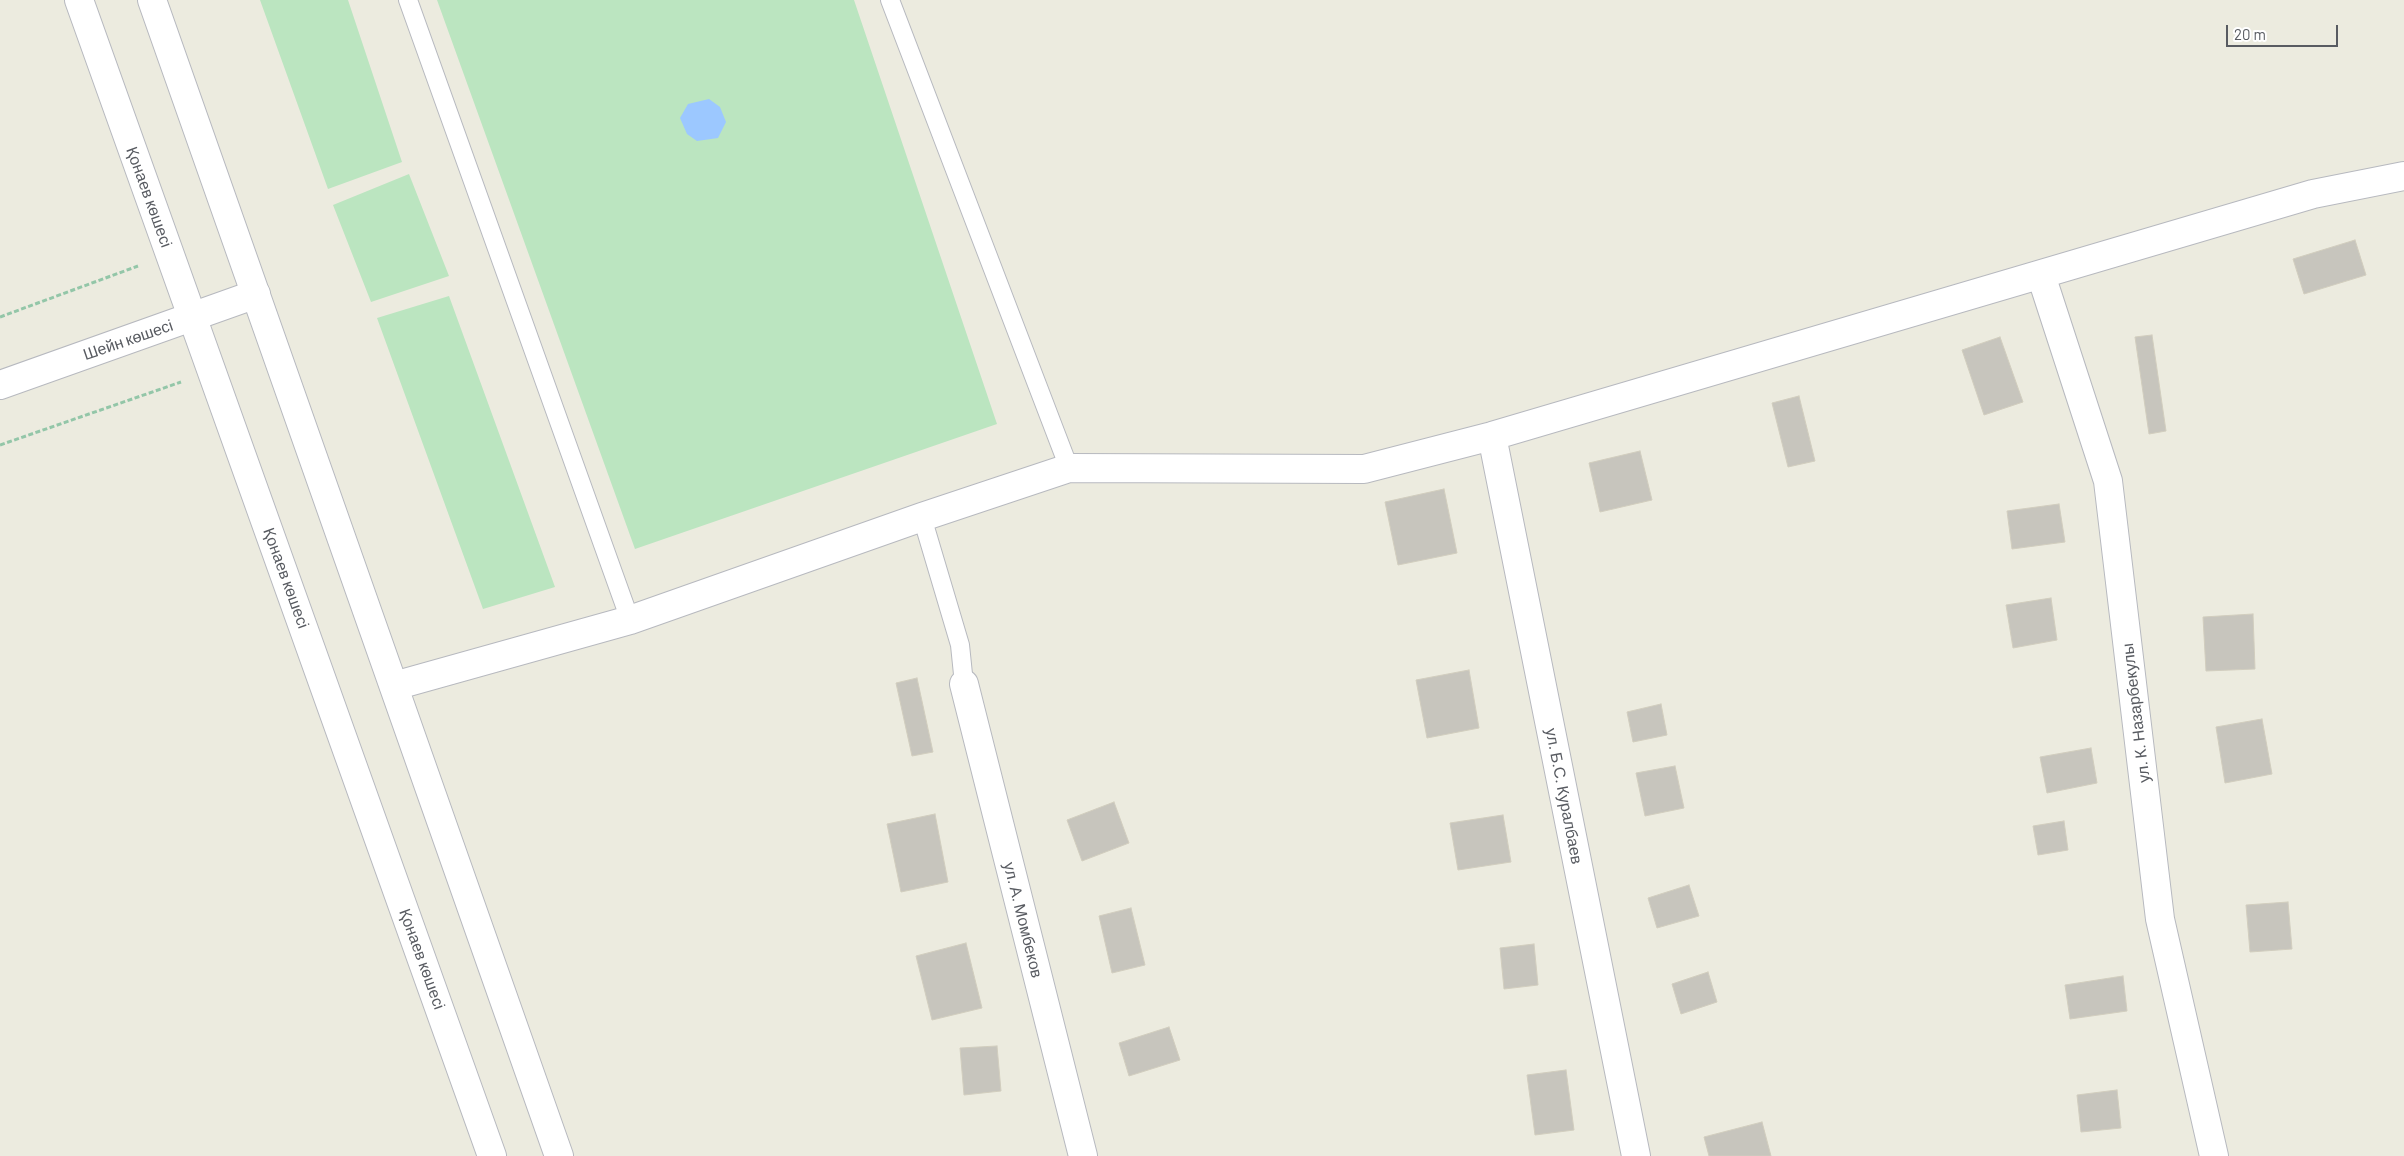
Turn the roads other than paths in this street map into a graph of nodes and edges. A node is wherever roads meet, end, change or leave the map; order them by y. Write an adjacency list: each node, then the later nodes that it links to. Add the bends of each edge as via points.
1 (79, 0): 8 (street, Қонаев көшесі)
2 (152, 0): 7 (street)
3 (408, 0): 13 (lane)
4 (890, 0): 11 (lane)
5 (2404, 176): 6 (street, via 2313,194)
6 (2041, 275): 10 (street); 20 (street, ул. К. Назарбекулы, via 2108,481 2160,919)
7 (256, 294): 8 (street, Шейн көшесі); 15 (street)
8 (192, 318): 9 (street, Шейн көшесі); 16 (street, Қонаев көшесі)
9 (0, 385)
10 (1492, 436): 11 (street, via 1364,469); 19 (street, ул. Б.С. Куралбаев)
11 (1069, 468): 12 (street)
12 (922, 517): 13 (street); 14 (lane, via 960,645)
13 (630, 620): 15 (street)
14 (964, 684): 18 (street, ул. А. Момбеков)
15 (394, 686): 17 (street)
16 (492, 1156)
17 (559, 1156)
18 (1083, 1156)
19 (1636, 1156)
20 (2214, 1156)

